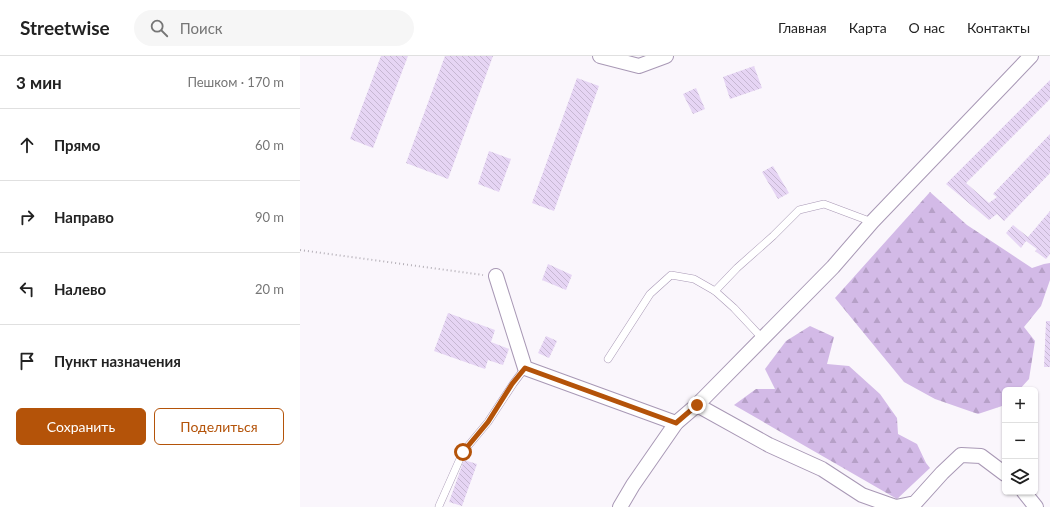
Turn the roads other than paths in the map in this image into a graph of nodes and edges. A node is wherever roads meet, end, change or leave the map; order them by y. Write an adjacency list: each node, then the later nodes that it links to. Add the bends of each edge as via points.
1 (600, 56): 2 (street, via 639,66)
2 (666, 56)
3 (1031, 56): 4 (street)
4 (872, 222): 6 (lane, via 824,204 799,210); 7 (street)
5 (496, 276): 9 (street)
6 (715, 291): 7 (lane); 8 (lane, via 694,279 671,275 650,294)
7 (763, 338): 10 (street)
8 (608, 359)
9 (525, 368): 11 (street); 14 (lane, via 488,422 463,452)
10 (697, 405): 11 (street); 12 (street, via 769,445 822,469 862,495 896,507 915,503 961,455 981,456)
11 (676, 423): 15 (street)
12 (1002, 472)
13 (1026, 495): 16 (street)
14 (439, 506)
15 (620, 507)
16 (1036, 507)

